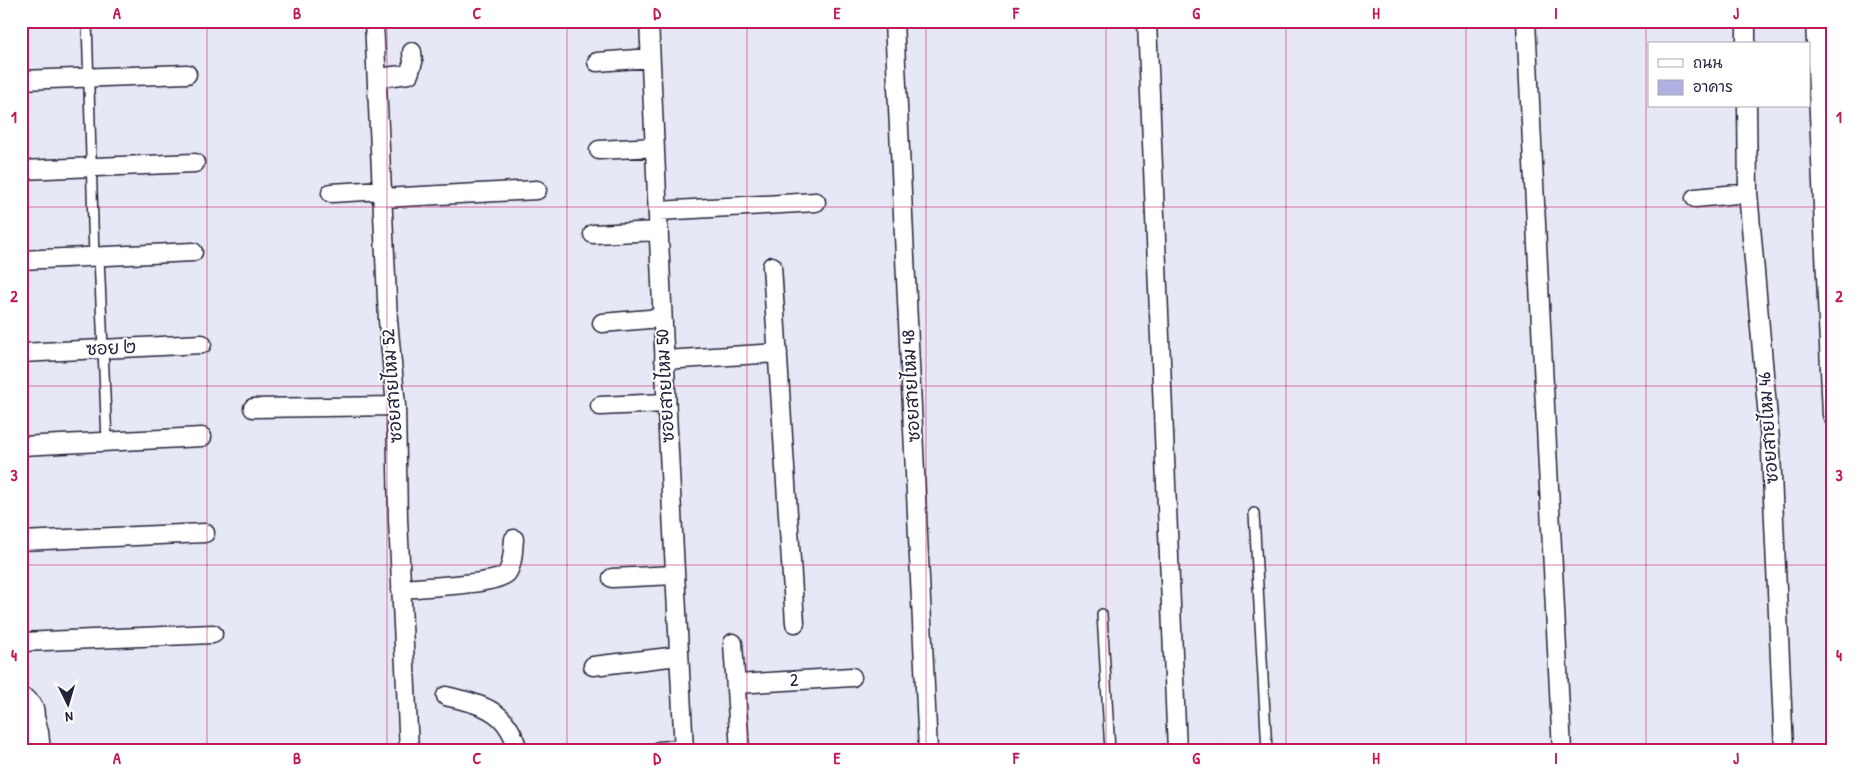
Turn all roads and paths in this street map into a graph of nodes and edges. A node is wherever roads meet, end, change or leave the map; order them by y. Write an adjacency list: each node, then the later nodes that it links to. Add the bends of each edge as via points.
1 (87, 21): 14 (lane)
2 (374, 21): 15 (street, ซอยสายไหม 52)
3 (649, 21): 11 (street, ซอยสายไหม 50)
4 (894, 21): 77 (street, ซอยสายไหม 48)
5 (1147, 21): 79 (street)
6 (1526, 21): 81 (street)
7 (1746, 21): 9 (street)
8 (1815, 21): 47 (street)
9 (1746, 42)
10 (412, 52): 15 (street, via 409,74)
11 (650, 58): 12 (street); 18 (street, ซอยสายไหม 50)
12 (597, 62)
13 (187, 74): 14 (street)
14 (89, 78): 16 (street); 21 (lane)
15 (378, 78): 26 (street, ซอยสายไหม 52)
16 (21, 80)
17 (1747, 108): 25 (street, ซอยสายไหม 46)
18 (655, 147): 19 (street); 29 (street, ซอยสายไหม 50)
19 (600, 150)
20 (195, 163): 21 (street)
21 (91, 167): 22 (street); 33 (lane)
22 (21, 170)
23 (537, 190): 26 (street)
24 (331, 193): 26 (street)
25 (1748, 193): 27 (street); 82 (street, ซอยสายไหม 46, via 1771,452)
26 (383, 194): 44 (street, ซอยสายไหม 52, via 388,320)
27 (1696, 198)
28 (816, 202): 29 (street)
29 (658, 211): 30 (street, ซอยสายไหม 50)
30 (659, 230): 31 (street); 36 (street, ซอยสายไหม 50)
31 (594, 234)
32 (193, 252): 33 (street)
33 (96, 257): 34 (street); 39 (lane)
34 (21, 260)
35 (772, 266): 41 (street)
36 (661, 318): 37 (street); 42 (street, ซอยสายไหม 50)
37 (602, 322)
38 (202, 344): 39 (street, ซอย ๒)
39 (103, 349): 40 (street, ซอย ๒); 49 (lane)
40 (21, 353)
41 (778, 353): 42 (street); 59 (street)
42 (664, 360): 43 (street, ซอยสายไหม 50)
43 (665, 403): 45 (street); 55 (street, ซอยสายไหม 50)
44 (396, 406): 46 (street); 57 (street, ซอยสายไหม 52)
45 (600, 406)
46 (253, 408)
47 (1832, 415)
48 (202, 437): 49 (street)
49 (107, 441): 50 (street)
50 (21, 446)
51 (1254, 513): 80 (lane)
52 (205, 533): 54 (street)
53 (514, 539): 57 (street, via 511,563 500,578)
54 (21, 540)
55 (675, 575): 56 (street); 63 (street, ซอยสายไหม 50)
56 (612, 578)
57 (401, 589): 73 (street, ซอยสายไหม 52)
58 (1102, 614): 78 (lane)
59 (795, 623)
60 (212, 634): 61 (street)
61 (21, 642)
62 (733, 643): 66 (street)
63 (678, 656): 64 (street); 70 (street, ซอยสายไหม 50)
64 (593, 666)
65 (852, 677): 66 (street, 2)
66 (736, 684): 76 (street)
67 (446, 696): 74 (street, via 481,705 497,715 514,737)
68 (21, 697): 69 (street, via 33,704)
69 (26, 725): 71 (street); 72 (street, via 39,732)
70 (684, 750): 75 (street)
71 (23, 751)
72 (41, 751)
73 (409, 751)
74 (518, 751)
75 (659, 751)
76 (740, 751)
77 (928, 751)
78 (1110, 751)
79 (1177, 751)
80 (1267, 751)
81 (1562, 751)
82 (1784, 751)

